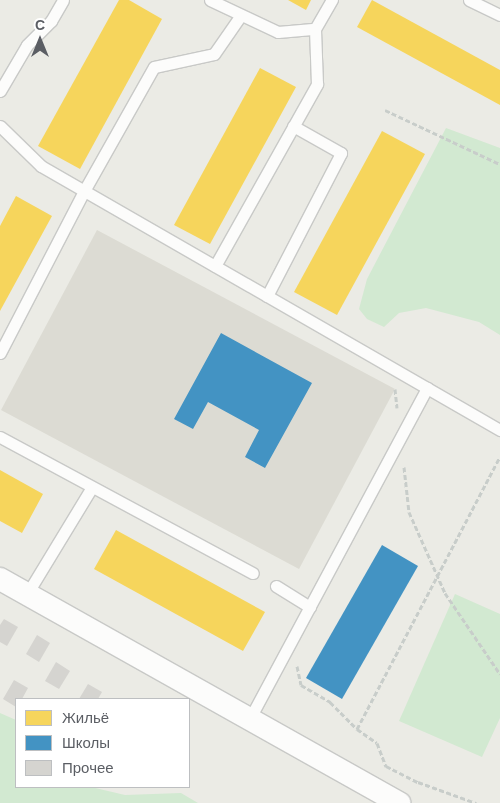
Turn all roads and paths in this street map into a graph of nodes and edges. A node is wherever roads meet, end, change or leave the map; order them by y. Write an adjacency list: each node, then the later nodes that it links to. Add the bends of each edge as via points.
1 (63, 0): 8 (lane, via 51,21 27,45)
2 (210, 0): 5 (lane)
3 (332, 0): 7 (lane)
4 (469, 0): 6 (lane)
5 (241, 15): 7 (lane, via 278,32); 13 (lane, via 214,54 154,67)
6 (500, 15)
7 (315, 29): 11 (lane, via 317,84)
8 (0, 91)
9 (385, 110): 12 (path)
10 (0, 126): 13 (lane, via 41,166)
11 (293, 126): 14 (lane); 15 (lane, via 341,153)
12 (500, 164)
13 (84, 191): 14 (lane); 16 (lane)
14 (215, 266): 15 (lane)
15 (267, 296): 17 (lane)
16 (0, 353)
17 (427, 388): 19 (lane); 21 (lane)
18 (395, 389): 21 (path)
19 (500, 430)
20 (0, 437): 23 (lane)
21 (401, 438): 25 (path, via 409,512); 29 (lane)
22 (500, 457): 25 (path)
23 (92, 487): 24 (lane); 28 (lane)
24 (253, 573)
25 (437, 576): 31 (path); 33 (path)
26 (0, 579): 28 (street)
27 (276, 586): 29 (lane)
28 (28, 594): 32 (street)
29 (310, 606): 30 (lane)
30 (292, 640): 32 (lane); 33 (path, via 301,685 330,702)
31 (500, 674)
32 (249, 720): 34 (street)
33 (357, 729): 35 (path, via 377,743 386,766 418,782)
34 (399, 803)
35 (476, 803)

